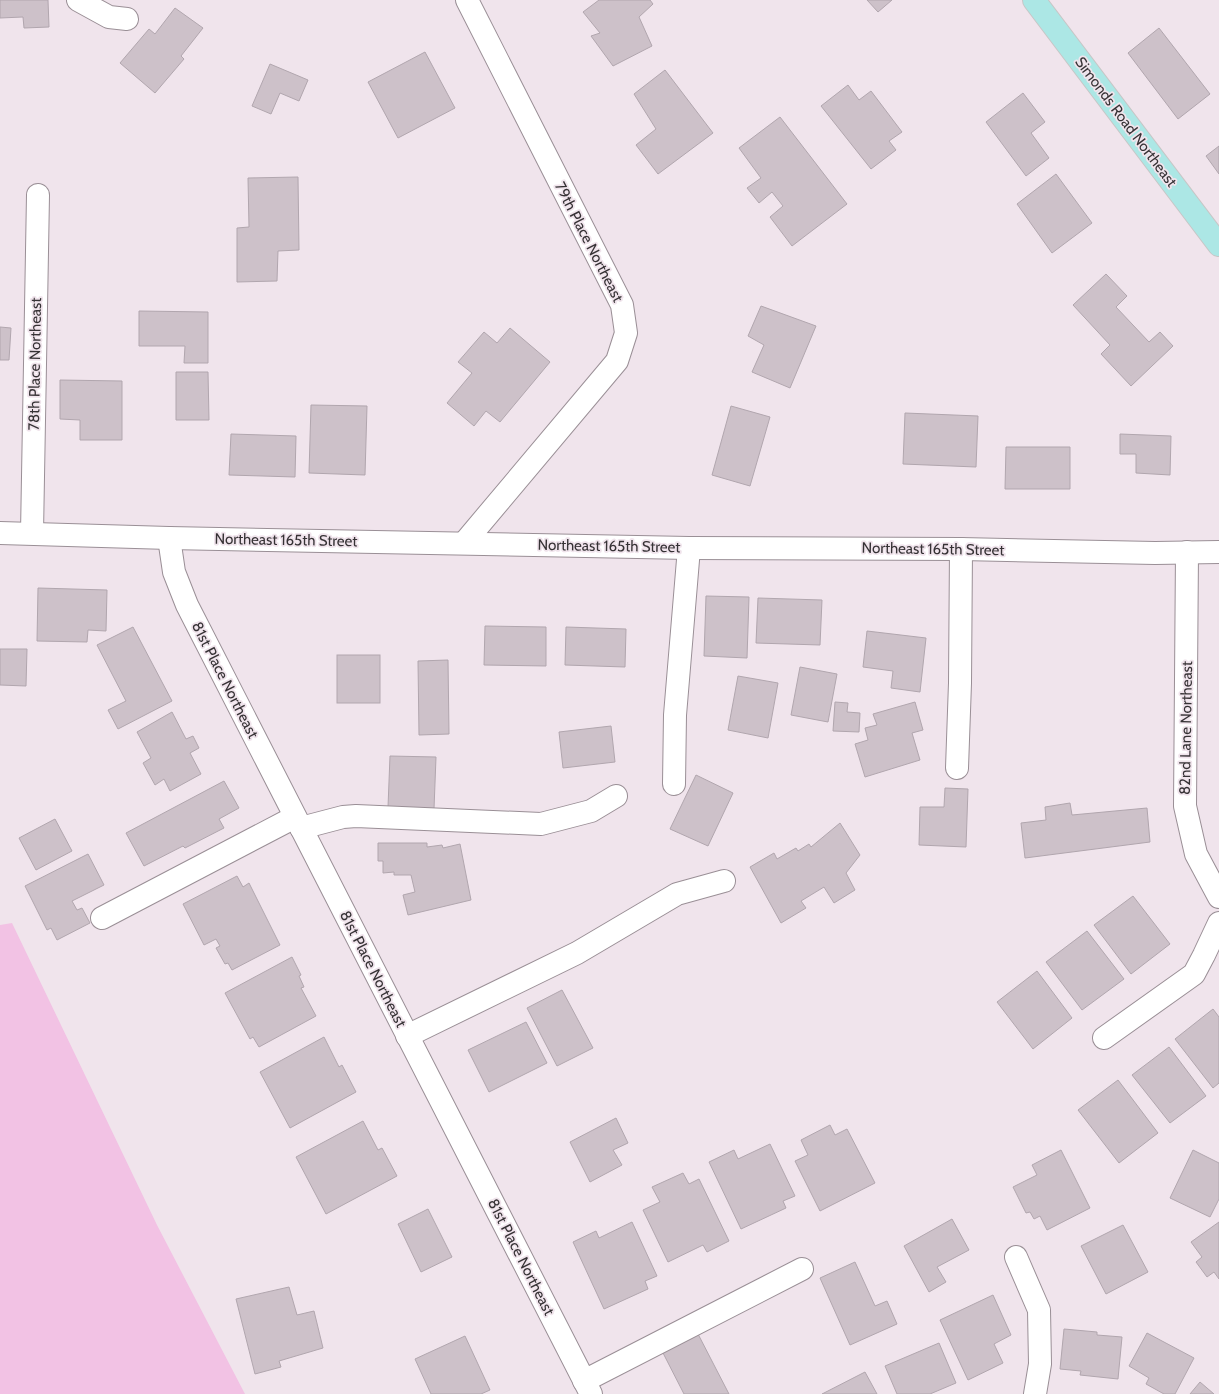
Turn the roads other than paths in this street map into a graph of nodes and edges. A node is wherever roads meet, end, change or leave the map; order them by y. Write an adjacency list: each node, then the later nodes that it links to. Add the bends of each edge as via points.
1 (78, 0): 4 (street, via 109,17)
2 (467, 0): 10 (street, 79th Place Northeast, via 622,305 626,333 617,361)
3 (1034, 0): 6 (main road, Simonds Road Northeast)
4 (126, 19)
5 (38, 195): 8 (street, 78th Place Northeast)
6 (1219, 244)
7 (0, 533): 8 (street, Northeast 165th Street)
8 (32, 533): 9 (street, Northeast 165th Street)
9 (169, 538): 10 (street, Northeast 165th Street); 18 (street, 81st Place Northeast, via 174,572 187,605)
10 (464, 543): 11 (street, Northeast 165th Street)
11 (689, 548): 12 (street, Northeast 165th Street); 16 (street, via 675,715)
12 (961, 549): 13 (street, Northeast 165th Street); 15 (street)
13 (1187, 552): 14 (street, Northeast 165th Street); 20 (street, 82nd Lane Northeast, via 1185,806 1196,854)
14 (1219, 552)
15 (957, 768)
16 (674, 784)
17 (616, 796): 18 (street, via 591,811 541,824 356,816)
18 (298, 823): 21 (street); 23 (street, 81st Place Northeast)
19 (724, 881): 23 (street, via 677,894 577,954)
20 (1219, 897)
21 (102, 918)
22 (1219, 923): 24 (street, via 1194,974)
23 (407, 1036): 27 (street, 81st Place Northeast)
24 (1104, 1038)
25 (1016, 1257): 28 (street, via 1039,1310 1040,1364)
26 (802, 1269): 27 (street)
27 (588, 1387)
28 (1035, 1394)

